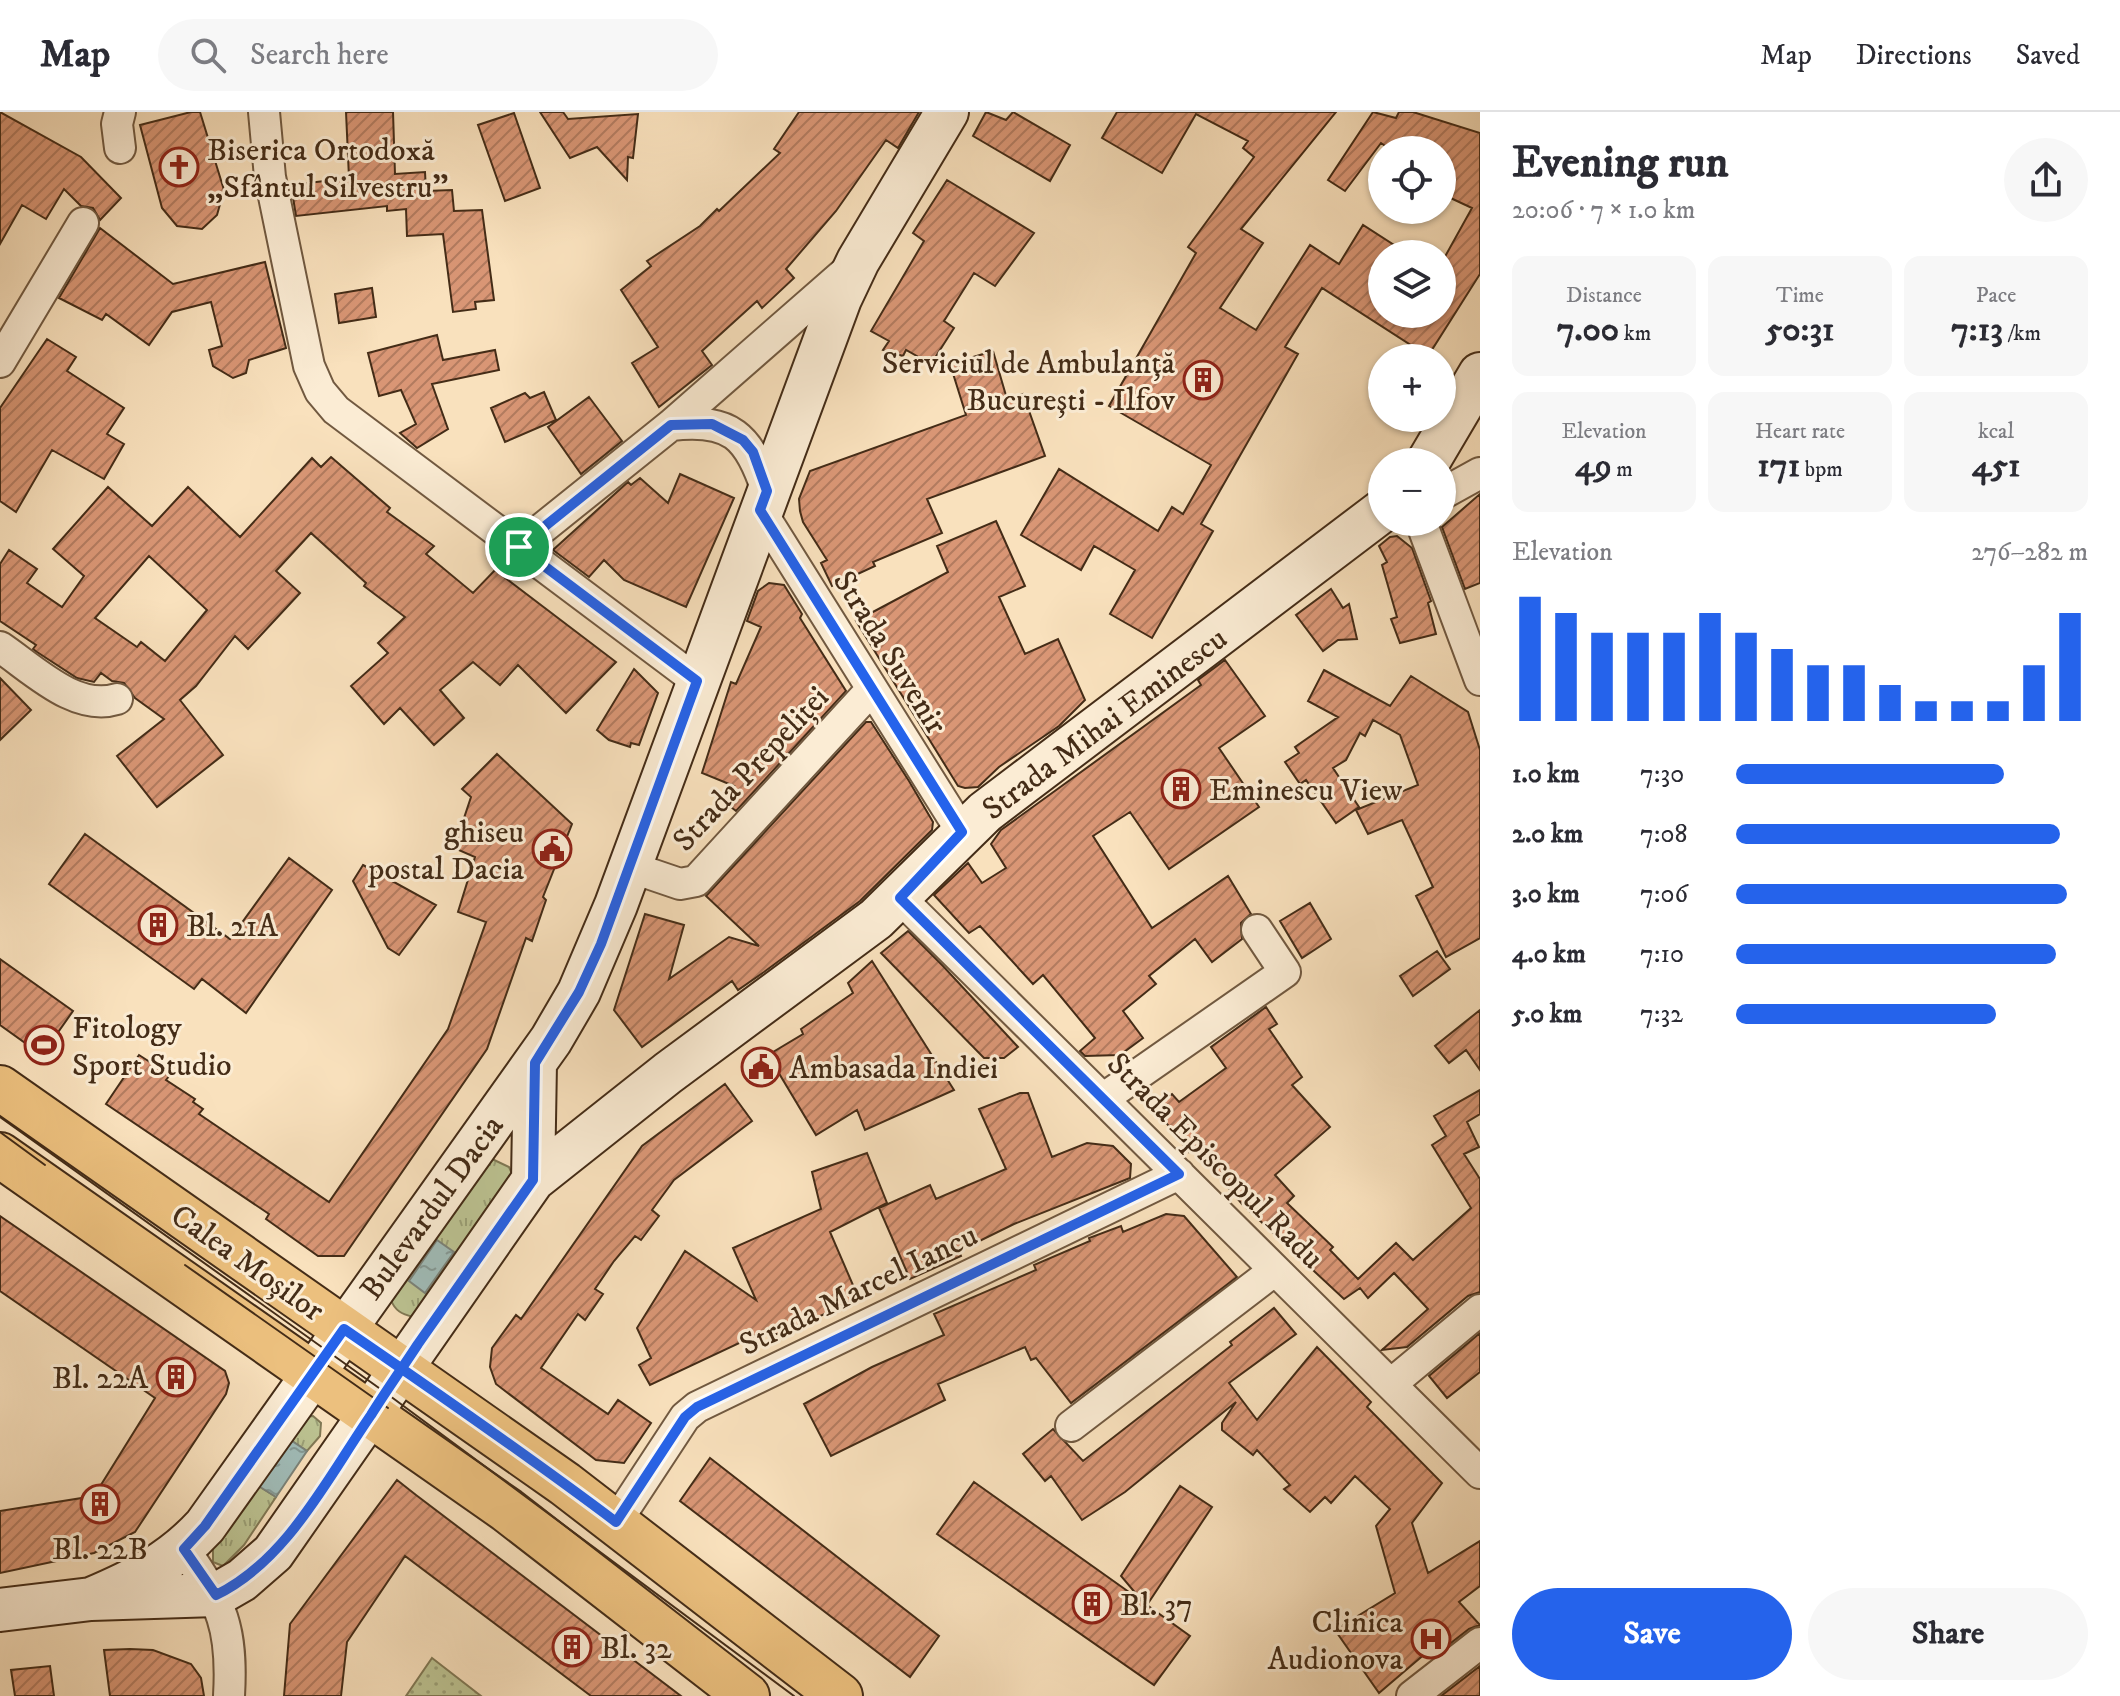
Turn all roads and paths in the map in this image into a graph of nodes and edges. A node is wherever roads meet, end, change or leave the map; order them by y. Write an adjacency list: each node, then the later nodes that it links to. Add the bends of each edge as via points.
1 (120, 112): 4 (street)
2 (264, 112): 16 (street, via 270,177 309,366 320,391 336,410)
3 (947, 112): 6 (main road, Bulevardul Dacia)
4 (120, 148)
5 (83, 223): 7 (street)
6 (858, 261): 9 (street); 13 (main road, Bulevardul Dacia)
7 (0, 362)
8 (1480, 374): 10 (main road)
9 (671, 425): 13 (street, Strada Suvenir, via 712,424 729,430 753,452); 16 (street)
10 (1436, 448)
11 (1480, 473): 12 (street)
12 (1456, 486)
13 (763, 501): 19 (main road, Bulevardul Dacia); 20 (street, Strada Suvenir)
14 (1368, 522): 22 (main road, Strada Mihai Eminescu)
15 (1426, 536): 18 (street)
16 (519, 547): 19 (street)
17 (0, 647): 21 (street, via 79,699)
18 (1480, 680)
19 (697, 681): 23 (main road, Bulevardul Dacia)
20 (872, 689): 22 (street, Strada Suvenir); 23 (street, Strada Prepeliței, via 696,881 680,884)
21 (117, 699)
22 (962, 832): 24 (main road, Strada Mihai Eminescu)
23 (630, 867): 26 (main road, Bulevardul Dacia, via 579,992)
24 (900, 898): 28 (street, Strada Episcopul Radu); 29 (main road, Strada Mihai Eminescu)
25 (1257, 930): 28 (street, via 1285,972)
26 (535, 1063): 29 (main road, via 559,1108 586,1118); 30 (main road, Bulevardul Dacia); 33 (main road, Bulevardul Dacia)
27 (0, 1088): 36 (main road, Calea Moșilor)
28 (1104, 1098): 32 (street, Strada Episcopul Radu)
29 (609, 1118): 33 (main road, Strada Mihai Eminescu)
30 (481, 1138): 33 (main road, via 515,1156); 36 (main road, Bulevardul Dacia)
31 (0, 1155): 36 (main road, Calea Moșilor)
32 (1179, 1174): 34 (street, Strada Episcopul Radu); 41 (street, Strada Marcel Iancu, via 697,1407 685,1417)
33 (533, 1180): 38 (main road, Bulevardul Dacia)
34 (1275, 1270): 37 (street, Strada Episcopul Radu); 39 (street)
35 (1480, 1310): 37 (street)
36 (328, 1352): 38 (main road, Calea Moșilor); 42 (main road, Bulevardul Dacia)
37 (1391, 1384): 40 (street, Strada Episcopul Radu)
38 (386, 1392): 41 (main road, Calea Moșilor); 43 (main road, Bulevardul Dacia, via 273,1553); 48 (main road, Calea Moșilor, via 507,1510)
39 (1071, 1426)
40 (1480, 1473)
41 (616, 1522): 49 (main road, Calea Moșilor)
42 (184, 1549): 43 (street); 44 (main road, Bulevardul Dacia, via 154,1571)
43 (216, 1595): 44 (main road); 47 (street, via 228,1637)
44 (91, 1599): 45 (main road)
45 (0, 1610)
46 (1480, 1643): 50 (street)
47 (229, 1696)
48 (747, 1696)
49 (840, 1696)
50 (1412, 1696)

